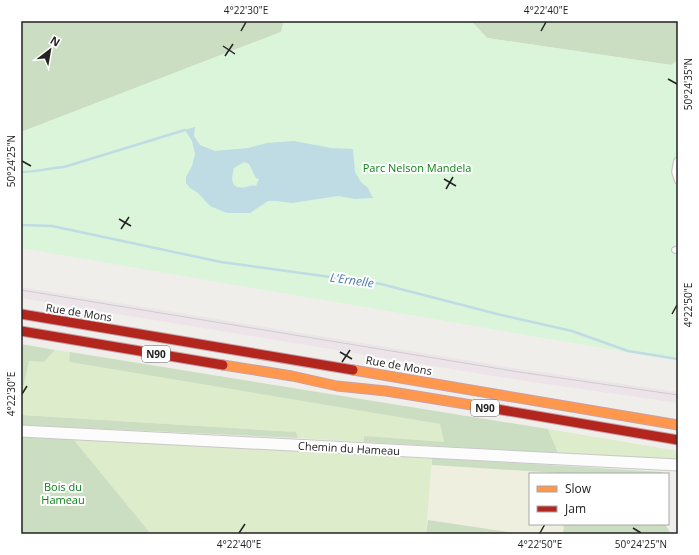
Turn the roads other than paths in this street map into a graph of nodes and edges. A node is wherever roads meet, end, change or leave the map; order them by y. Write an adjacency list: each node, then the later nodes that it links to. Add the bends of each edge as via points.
1 (678, 161): 2 (lane, via 675,172)
2 (678, 181)
3 (21, 314): 5 (highway, Rue de Mons / N90)
4 (21, 331): 7 (highway, N90, via 292,376 337,386 386,391)
5 (678, 425)
6 (21, 431): 8 (street, Chemin du Hameau)
7 (678, 440)
8 (678, 465)

